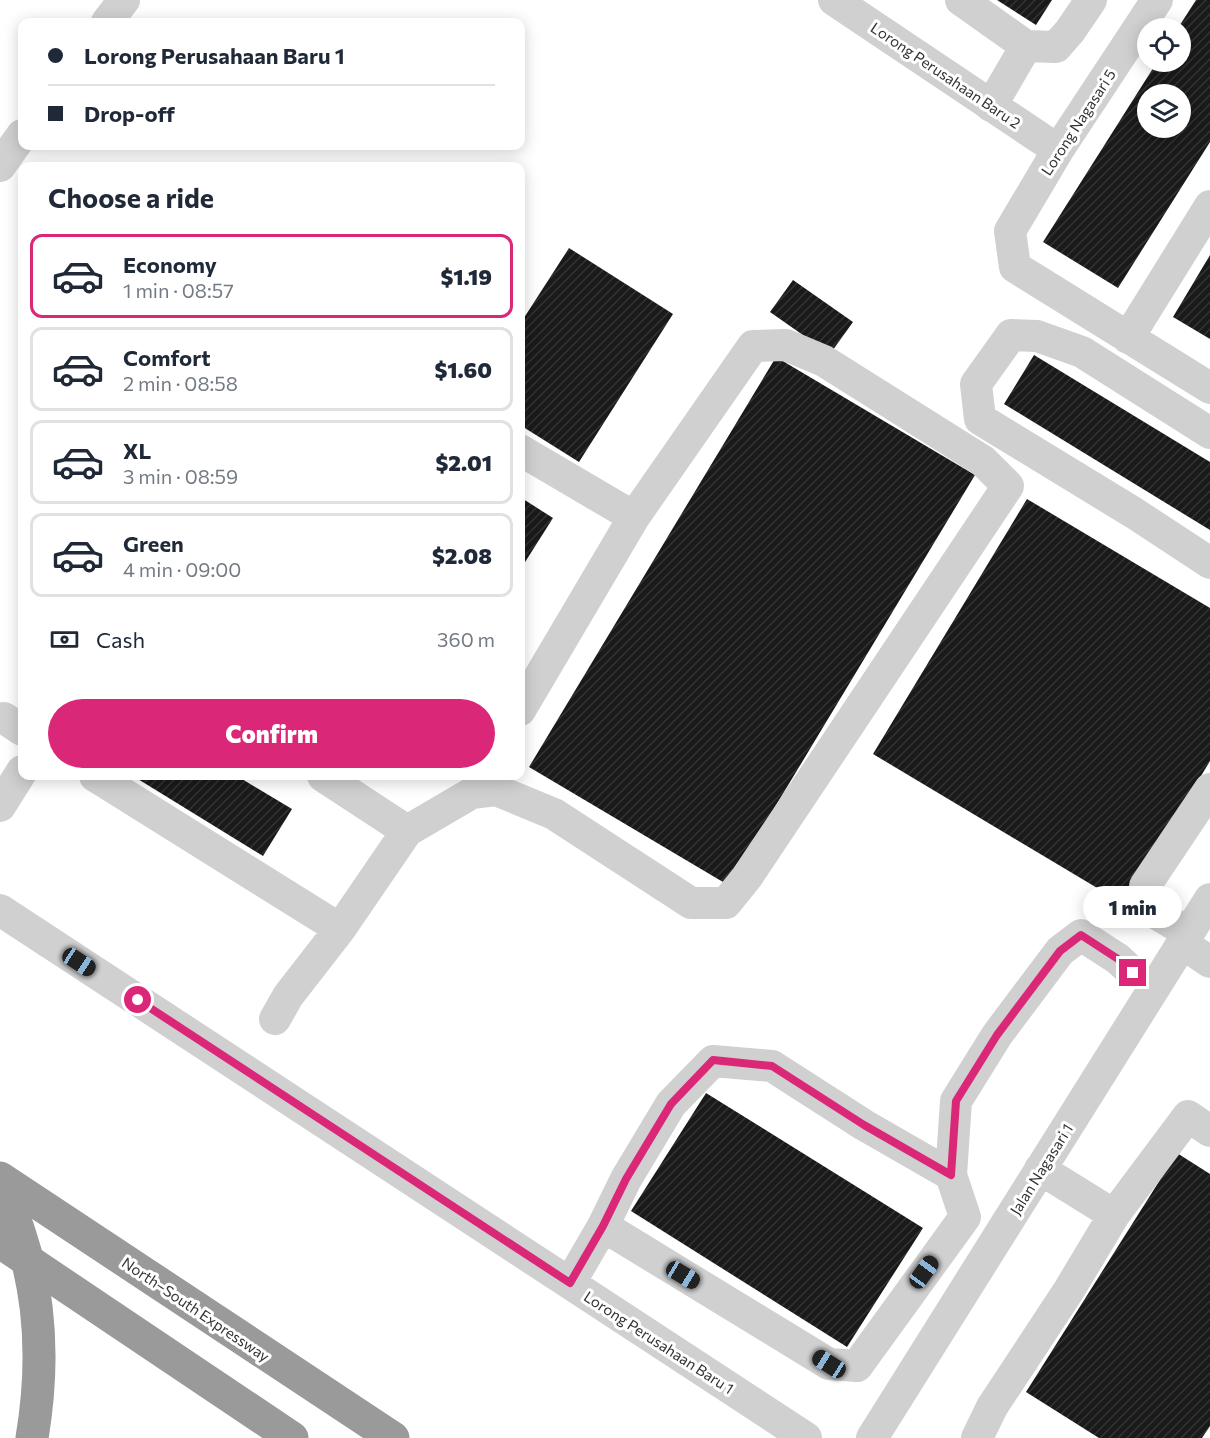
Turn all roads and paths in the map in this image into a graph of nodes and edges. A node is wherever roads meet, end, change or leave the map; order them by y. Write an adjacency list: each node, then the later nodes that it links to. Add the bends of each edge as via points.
1 (124, 0): 6 (street)
2 (834, 0): 8 (street, Lorong Perusahaan Baru 2)
3 (961, 0): 7 (street)
4 (1091, 0): 7 (street, via 1056,47)
5 (1157, 0): 10 (street, Lorong Nagasari 5)
6 (110, 18)
7 (1026, 46): 8 (street)
8 (991, 105): 10 (street, Lorong Perusahaan Baru 2)
9 (18, 141): 11 (street)
10 (1058, 150): 13 (street, Lorong Nagasari 5, via 1010,231 1015,267)
11 (0, 166)
12 (1210, 206): 13 (street)
13 (1128, 338): 14 (street)
14 (1210, 388)
15 (1210, 433): 18 (street, via 1082,352 1037,336 1011,336 976,384 980,419)
16 (525, 453): 17 (street)
17 (634, 517): 19 (street); 23 (street, via 753,346 786,345 824,361 983,461 1008,486 726,903 691,903 554,814)
18 (1210, 563)
19 (525, 702)
20 (18, 777): 25 (street)
21 (101, 780): 29 (street)
22 (329, 780): 26 (street)
23 (477, 784): 26 (street)
24 (1210, 789): 30 (street, via 1145,886 1150,910)
25 (0, 806)
26 (407, 831): 29 (street)
27 (1210, 899): 30 (street, Jalan Nagasari 1)
28 (0, 910): 42 (street, Lorong Perusahaan Baru 1)
29 (340, 928): 33 (street)
30 (1186, 938): 31 (street); 35 (street, Jalan Nagasari 1)
31 (1210, 962)
32 (1133, 973): 36 (street, via 1081,935 1060,951 997,1035 956,1101)
33 (275, 1019)
34 (1210, 1131): 39 (street, via 1188,1116)
35 (1040, 1169): 39 (street); 47 (street, Jalan Nagasari 1)
36 (951, 1175): 40 (street, via 772,1066 713,1060 671,1104); 40 (street, via 964,1217 857,1366 829,1364)
37 (0, 1178): 45 (highway, North–South Expressway)
38 (0, 1184): 43 (highway, bridge, via 25,1253 37,1311 41,1362)
39 (1114, 1215): 48 (street, via 992,1407)
40 (603, 1226): 42 (street)
41 (0, 1242): 44 (highway)
42 (570, 1283): 46 (street, Lorong Perusahaan Baru 1)
43 (32, 1438)
44 (292, 1438)
45 (393, 1438)
46 (806, 1438)
47 (872, 1438)
48 (977, 1438)

